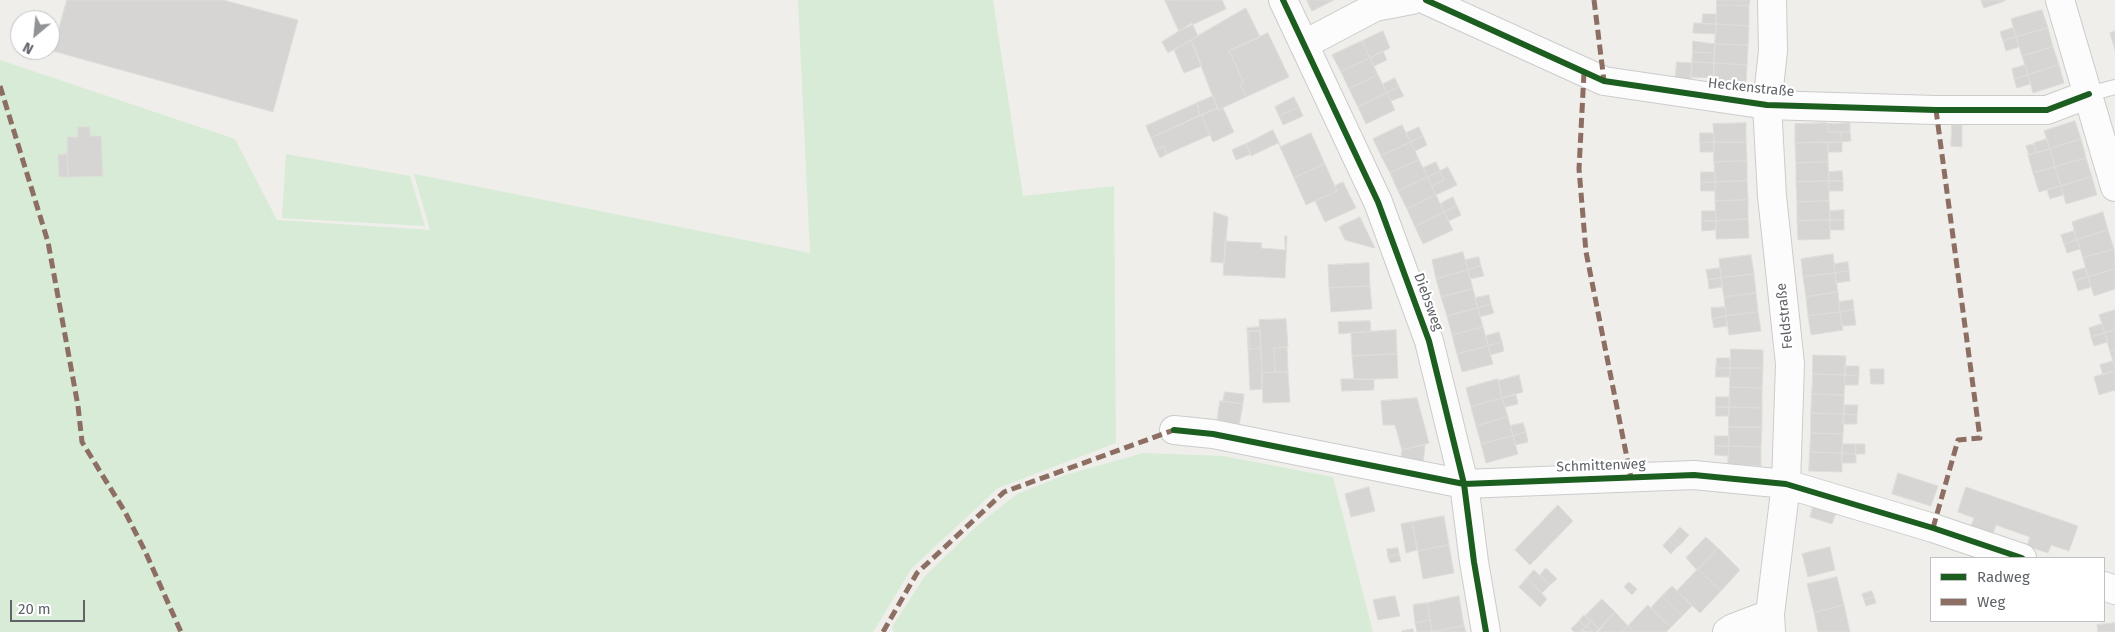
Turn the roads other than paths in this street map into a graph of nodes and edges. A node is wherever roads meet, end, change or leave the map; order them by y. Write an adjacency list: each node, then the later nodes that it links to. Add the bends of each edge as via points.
1 (1283, 0): 6 (street, Diebsweg)
2 (1412, 0): 6 (street, via 1375,7)
3 (1426, 0): 9 (street, Heckenstraße, via 1604,81)
4 (1772, 0): 9 (street, Feldstraße, via 1773,51)
5 (2060, 0): 8 (street)
6 (1304, 44): 12 (street, Diebsweg, via 1378,202 1426,332)
7 (2115, 87): 8 (lane)
8 (2089, 94): 9 (street, Heckenstraße, via 2047,110); 10 (street)
9 (1768, 105): 13 (street, Feldstraße, via 1772,196 1790,364)
10 (2115, 187)
11 (1174, 430): 12 (street, Schmittenweg, via 1213,434)
12 (1464, 484): 13 (street, Schmittenweg, via 1694,475); 16 (street, Diebsweg)
13 (1786, 484): 14 (street, Schmittenweg); 15 (street, Feldstraße)
14 (2019, 557)
15 (1770, 623): 17 (street, via 1733,628)
16 (1486, 632)
17 (1727, 632)

